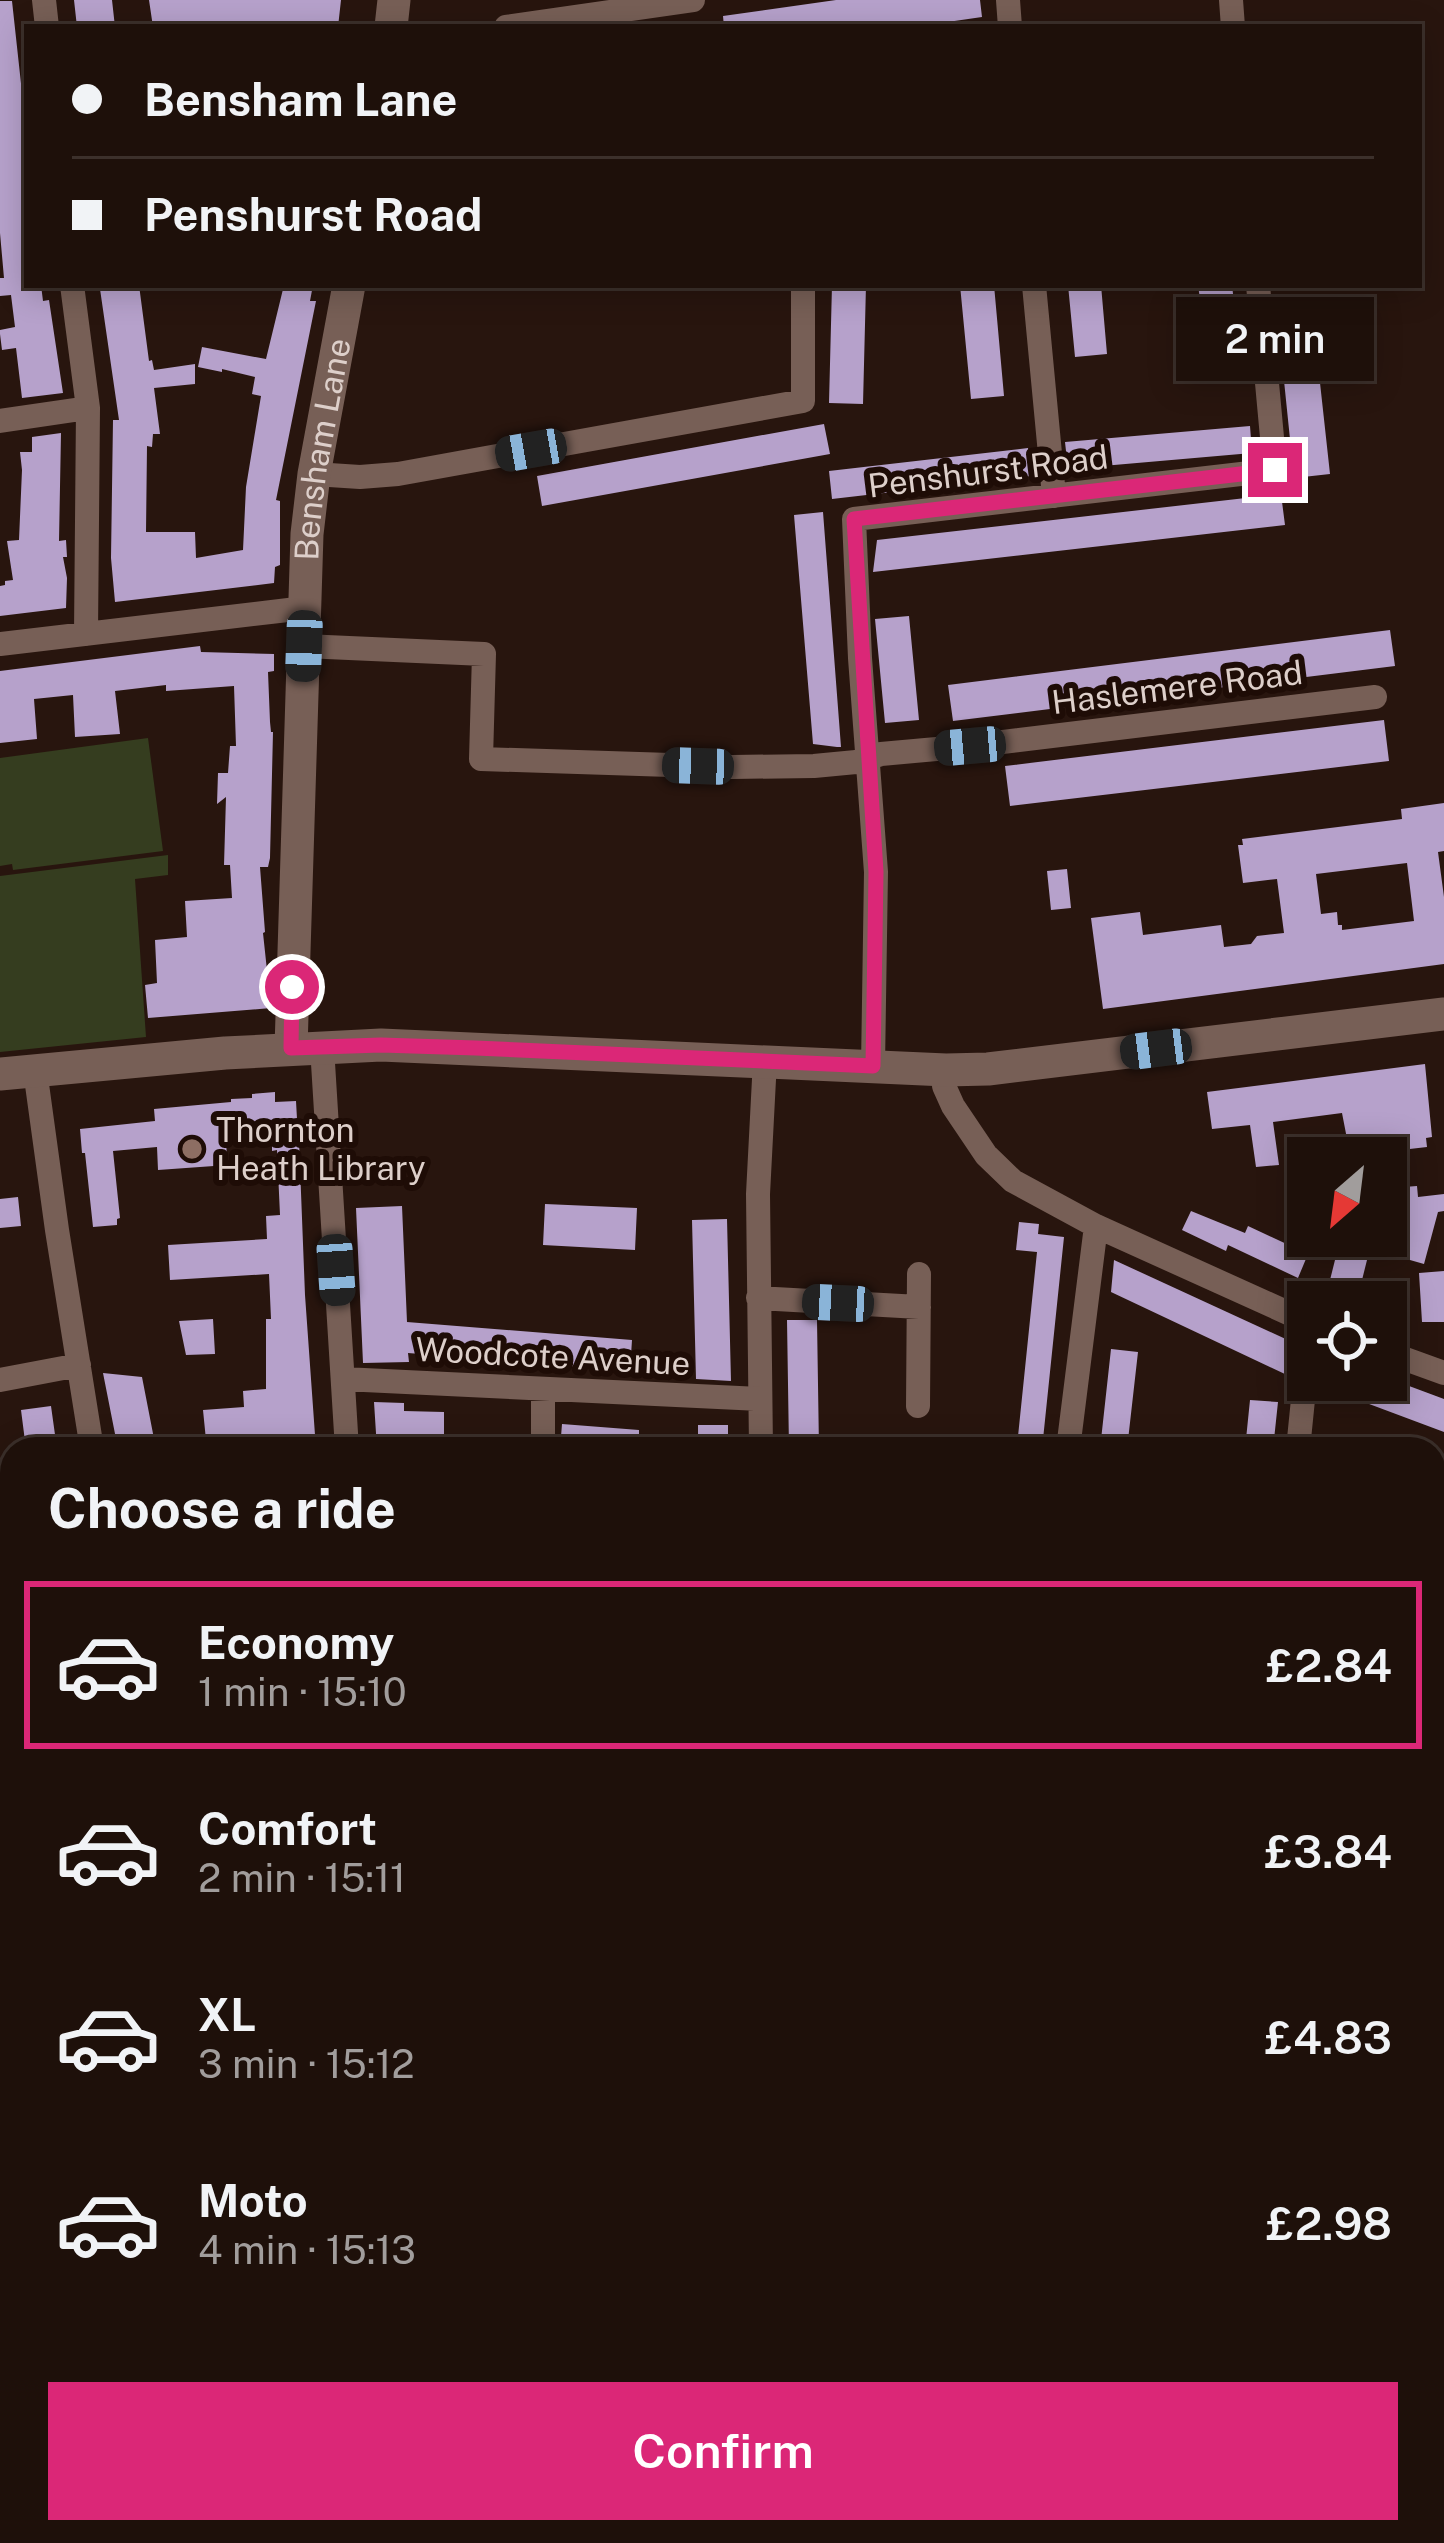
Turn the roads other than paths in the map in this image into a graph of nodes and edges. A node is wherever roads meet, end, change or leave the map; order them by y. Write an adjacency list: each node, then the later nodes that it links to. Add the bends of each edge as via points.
1 (693, 0): 2 (street)
2 (527, 24)
3 (72, 288): 8 (street)
4 (348, 288): 10 (main road, Bensham Lane)
5 (803, 288): 10 (street, via 803,401 398,474)
6 (1034, 288): 11 (street)
7 (1258, 288): 11 (street, Penshurst Road, via 1275,470)
8 (88, 408): 9 (street); 13 (street)
9 (0, 421)
10 (314, 474): 12 (main road, Bensham Lane)
11 (1054, 496): 17 (street, Penshurst Road, via 854,519)
12 (304, 608): 13 (street); 15 (main road, Bensham Lane)
13 (86, 634): 14 (street)
14 (0, 644)
15 (304, 646): 17 (street, Haslemere Road, via 484,654 481,759 751,768); 19 (main road, Bensham Lane)
16 (1375, 697): 17 (street, Haslemere Road)
17 (868, 760): 21 (street, Penshurst Road, via 876,872)
18 (1444, 1014): 23 (main road)
19 (306, 1047): 20 (main road); 22 (main road); 33 (street)
20 (765, 1060): 21 (main road); 27 (street)
21 (873, 1066): 23 (main road)
22 (35, 1070): 24 (main road); 31 (street)
23 (946, 1070): 25 (street, via 953,1106 986,1155 1013,1181)
24 (0, 1074)
25 (1096, 1226): 29 (street); 43 (street)
26 (919, 1274): 28 (street)
27 (758, 1298): 28 (street); 36 (street)
28 (919, 1307): 38 (street)
29 (1287, 1312)
30 (1407, 1359): 32 (street)
31 (80, 1366): 34 (street); 39 (street)
32 (1444, 1372)
33 (343, 1379): 35 (street, Woodcote Avenue); 40 (street)
34 (0, 1380)
35 (543, 1390): 36 (street, Woodcote Avenue); 41 (street)
36 (760, 1399): 42 (street)
37 (1303, 1401): 44 (street)
38 (918, 1406)
39 (90, 1437)
40 (346, 1437)
41 (543, 1437)
42 (761, 1437)
43 (1069, 1437)
44 (1299, 1437)

